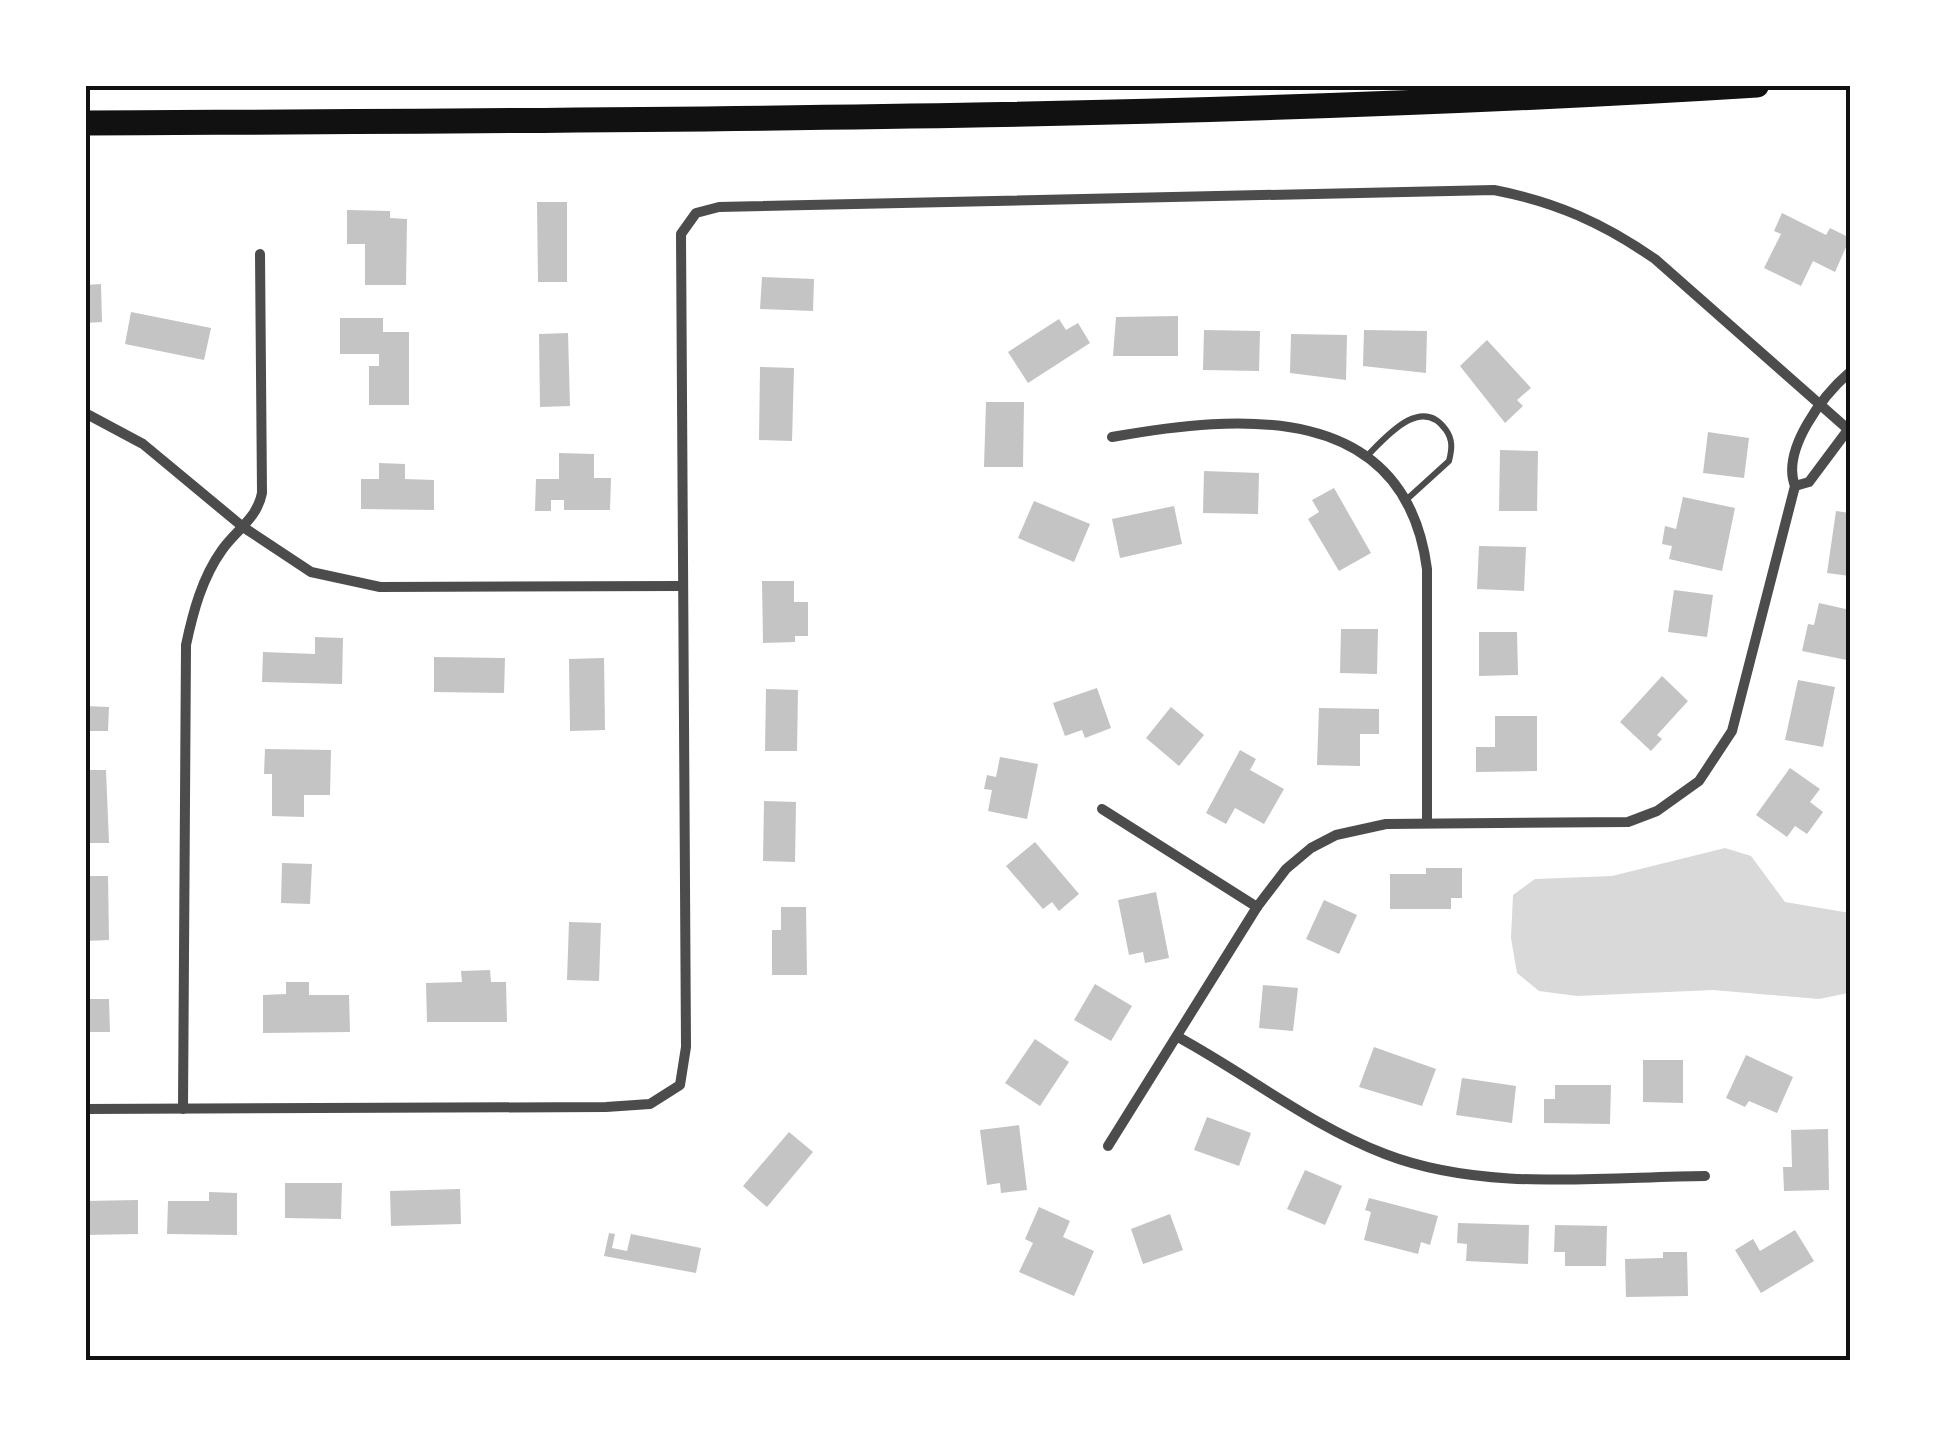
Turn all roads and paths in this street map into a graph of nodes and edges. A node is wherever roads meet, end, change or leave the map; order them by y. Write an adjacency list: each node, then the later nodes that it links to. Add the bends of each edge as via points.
1 (1757, 85): 2 (highway, via 854,119)
2 (85, 123)
3 (260, 254): 12 (street, via 262,494)
4 (1850, 372): 5 (street)
5 (1821, 407): 7 (street); 10 (street, via 1797,443 1790,474); 13 (street, via 1621,236 1584,215 1494,190 720,207 696,213 681,234)
6 (85, 413): 12 (street, via 143,444)
7 (1849, 429): 10 (street, via 1808,482)
8 (1112, 437): 9 (street, via 1206,423 1296,426 1329,434)
9 (1366, 457): 11 (street); 11 (lane, via 1410,419 1423,416 1444,426 1452,439 1449,461)
10 (1795, 486): 15 (street, via 1741,705 1719,756 1699,782 1628,822)
11 (1405, 501): 15 (street, via 1428,568)
12 (244, 527): 13 (street, via 311,572 380,587); 19 (street, via 222,549 205,582 186,645)
13 (680, 586): 19 (street, via 686,1028 680,1085 650,1104)
14 (1102, 809): 16 (street)
15 (1427, 822): 16 (street, via 1336,835 1286,869)
16 (1256, 906): 17 (street)
17 (1178, 1037): 20 (street); 21 (street, via 1350,1139 1430,1166 1533,1178)
18 (85, 1109): 19 (street)
19 (183, 1110)
20 (1108, 1146)
21 (1705, 1176)

